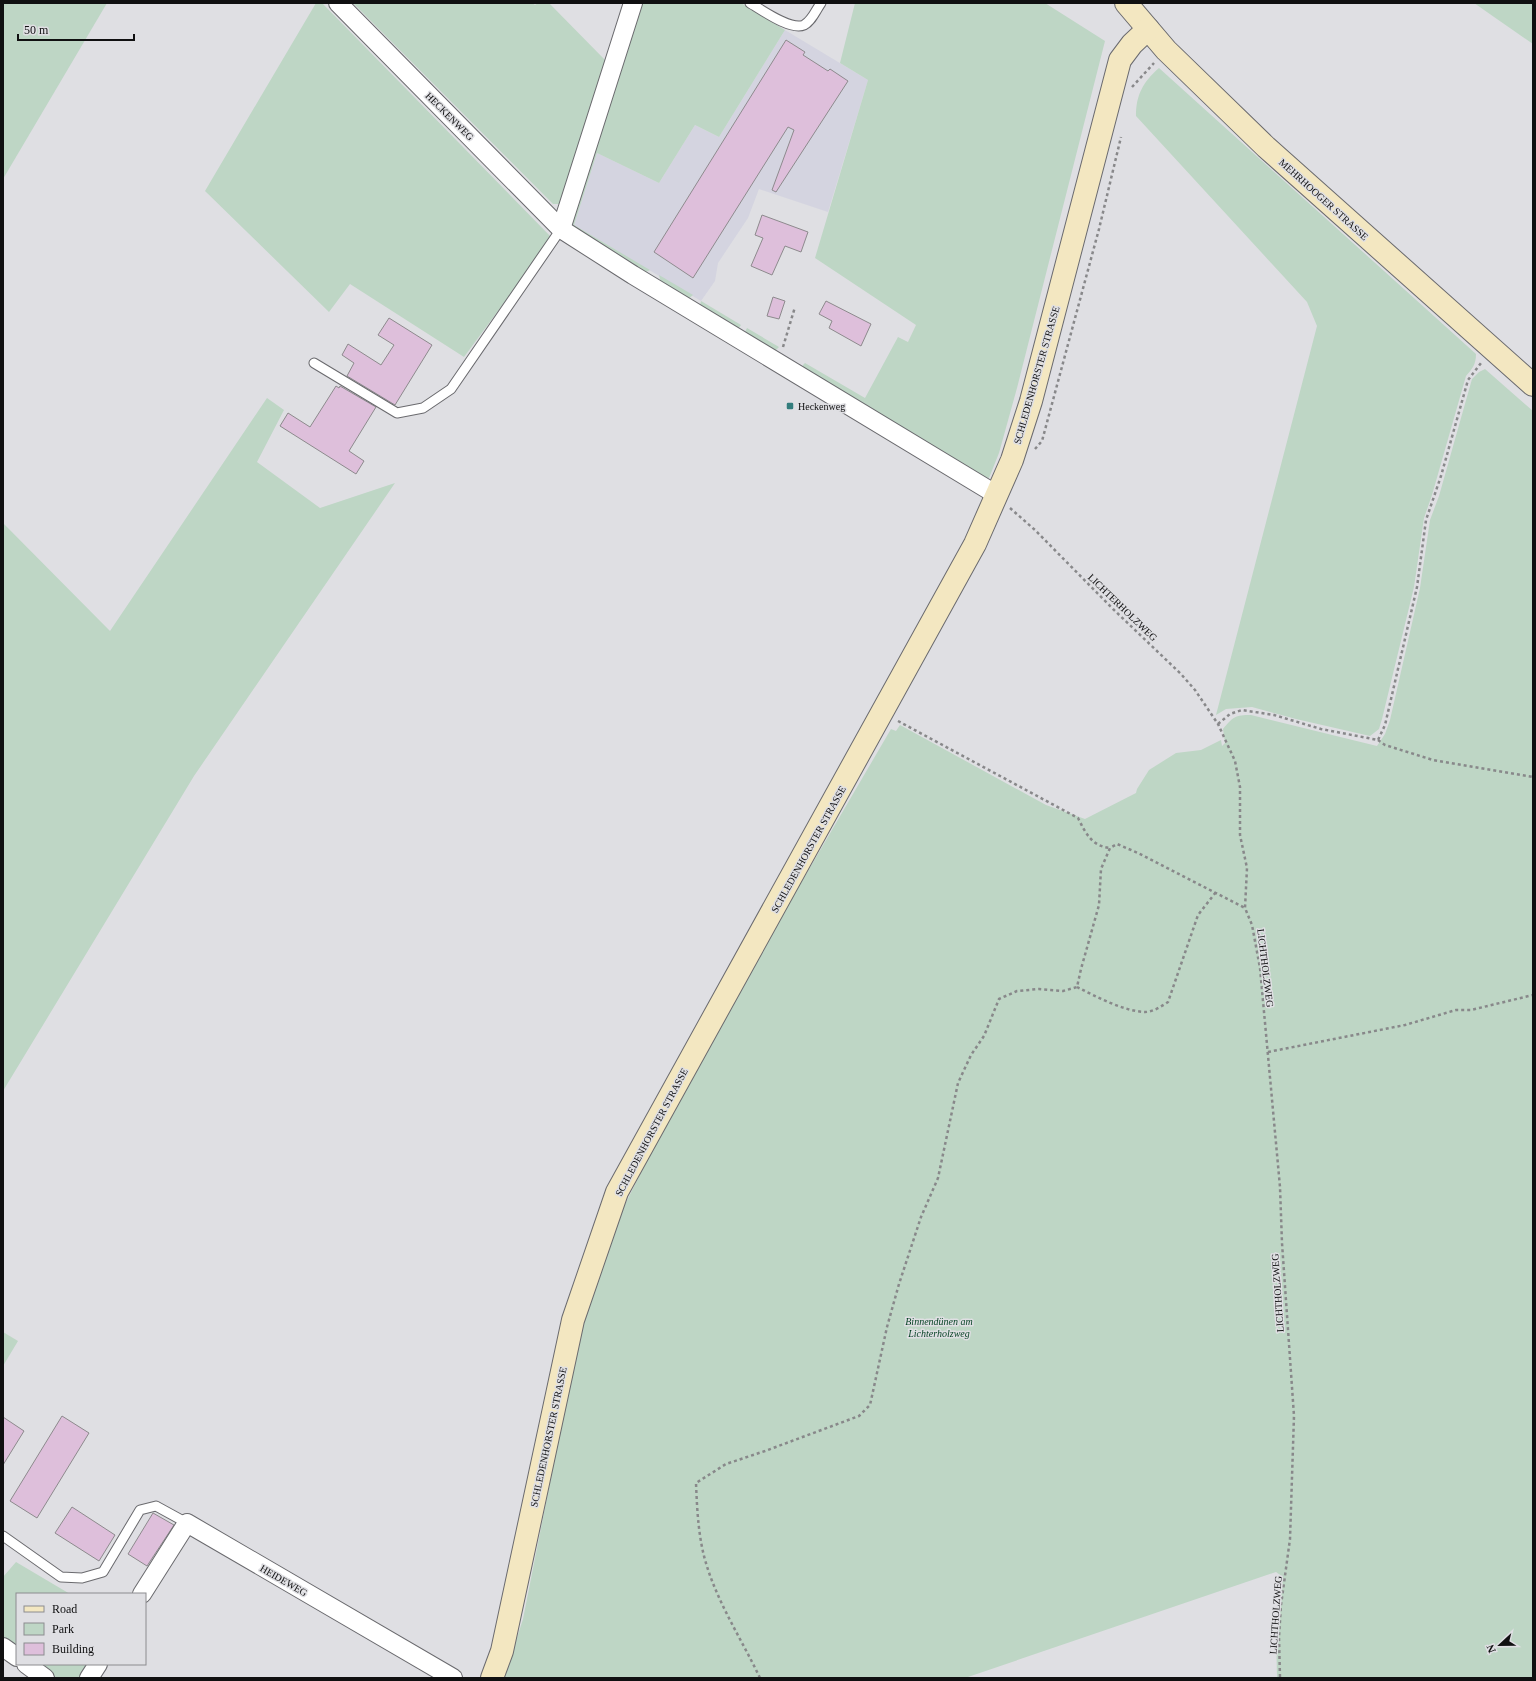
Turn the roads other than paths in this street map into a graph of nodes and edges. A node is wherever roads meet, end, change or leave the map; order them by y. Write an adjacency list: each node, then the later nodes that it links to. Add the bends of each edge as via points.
1 (338, 3): 7 (street, HECKENWEG)
2 (633, 3): 7 (street)
3 (750, 3): 4 (lane, via 795,26 804,25)
4 (821, 3)
5 (1126, 3): 6 (street, MEHRHOOGER STRASSE)
6 (1148, 29): 9 (street, MEHRHOOGER STRASSE, via 1166,50 1266,147); 10 (street, SCHLEDENHORSTER STRASSE, via 1120,60 1031,401 1012,460)
7 (561, 229): 8 (lane, via 450,389 423,408 397,413); 10 (street, HECKENWEG)
8 (314, 362)
9 (1533, 385)
10 (1004, 505): 21 (street, SCHLEDENHORSTER STRASSE, via 976,544 618,1192 573,1320 502,1651)
11 (187, 1523): 12 (lane, via 156,1506 140,1510 103,1572 82,1578 61,1577); 13 (street); 20 (street, HEIDEWEG)
12 (3, 1536)
13 (143, 1593)
14 (3, 1647): 15 (street)
15 (16, 1656)
16 (27, 1665): 18 (street)
17 (97, 1665): 19 (street)
18 (45, 1678)
19 (89, 1678)
20 (453, 1678)
21 (492, 1678)

